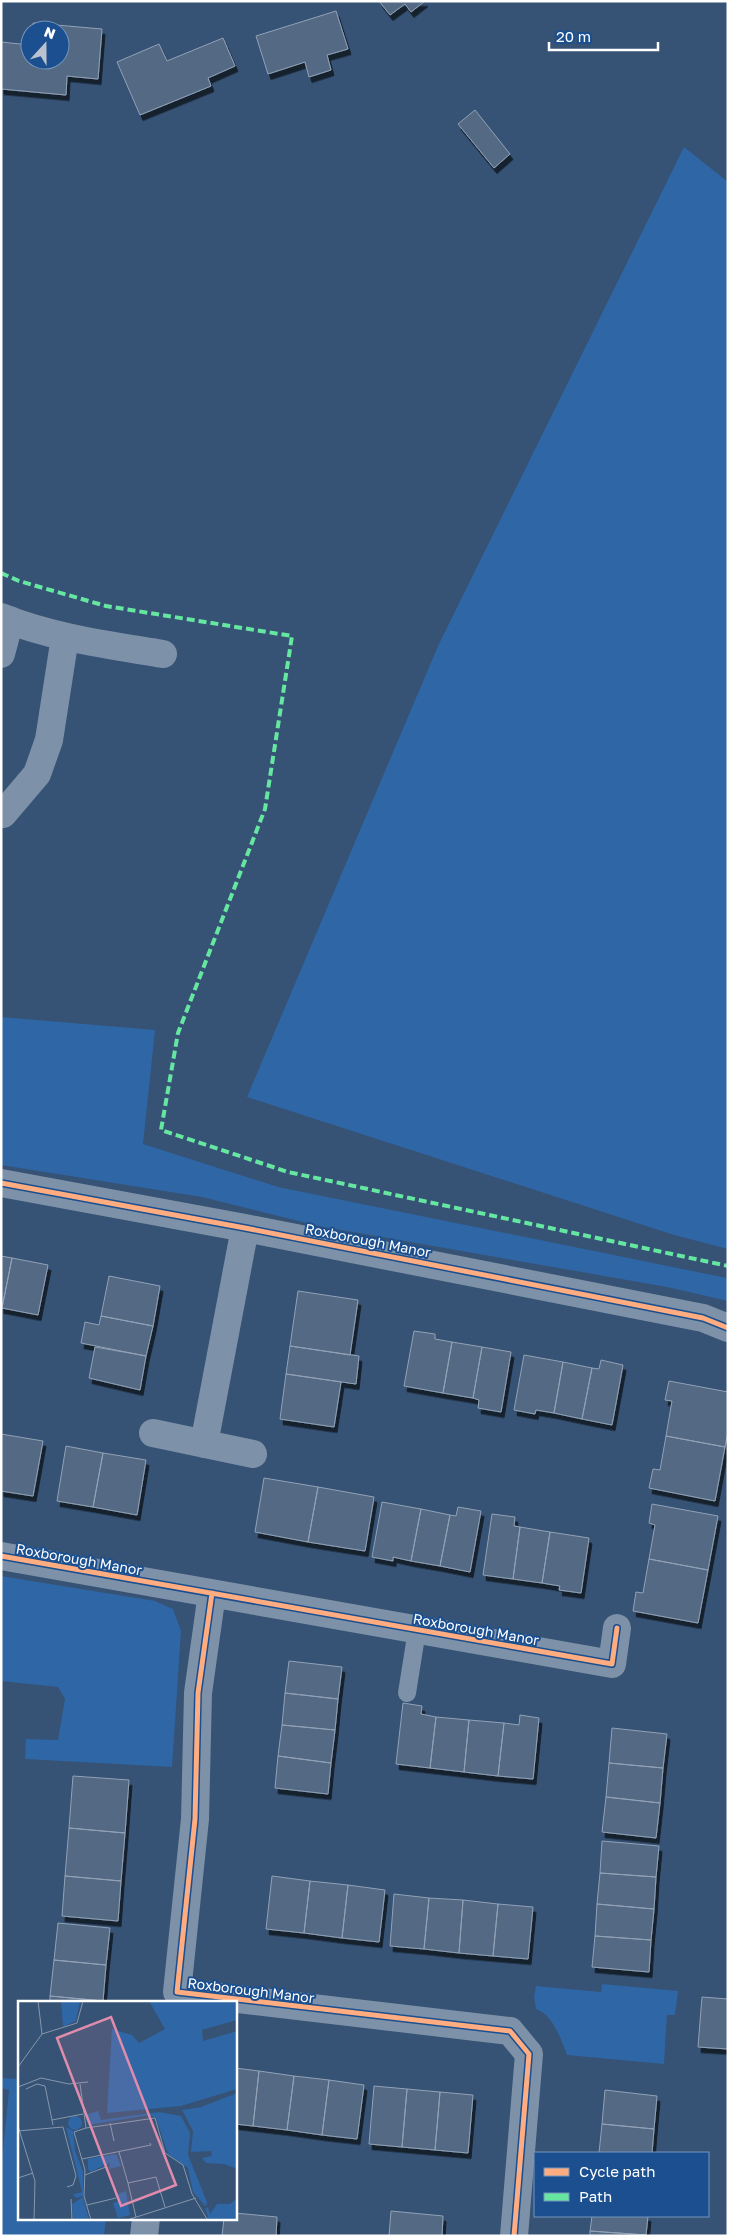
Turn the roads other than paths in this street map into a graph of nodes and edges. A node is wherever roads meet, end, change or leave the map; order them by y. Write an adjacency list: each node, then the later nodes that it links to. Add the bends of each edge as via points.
1 (6, 618): 2 (street); 3 (street)
2 (65, 637): 4 (street); 5 (street, via 49,740 37,774)
3 (1, 654)
4 (163, 654)
5 (2, 815)
6 (1, 1183): 7 (street, Roxborough Manor)
7 (245, 1228): 8 (street, Roxborough Manor, via 703,1318); 10 (street)
8 (728, 1328)
9 (153, 1433): 10 (street)
10 (204, 1444): 11 (street)
11 (253, 1454)
12 (1, 1556): 13 (street, Roxborough Manor)
13 (212, 1593): 15 (street, Roxborough Manor); 17 (street, Roxborough Manor, via 198,1693 196,1881)
14 (617, 1628): 15 (street, Roxborough Manor, via 612,1664)
15 (418, 1630): 16 (lane)
16 (406, 1693)
17 (177, 1997): 18 (street, Roxborough Manor)
18 (216, 2001)
19 (236, 2003): 22 (street, Roxborough Manor, via 510,2031 529,2054)
20 (146, 2220): 21 (street)
21 (144, 2236)
22 (514, 2236)

